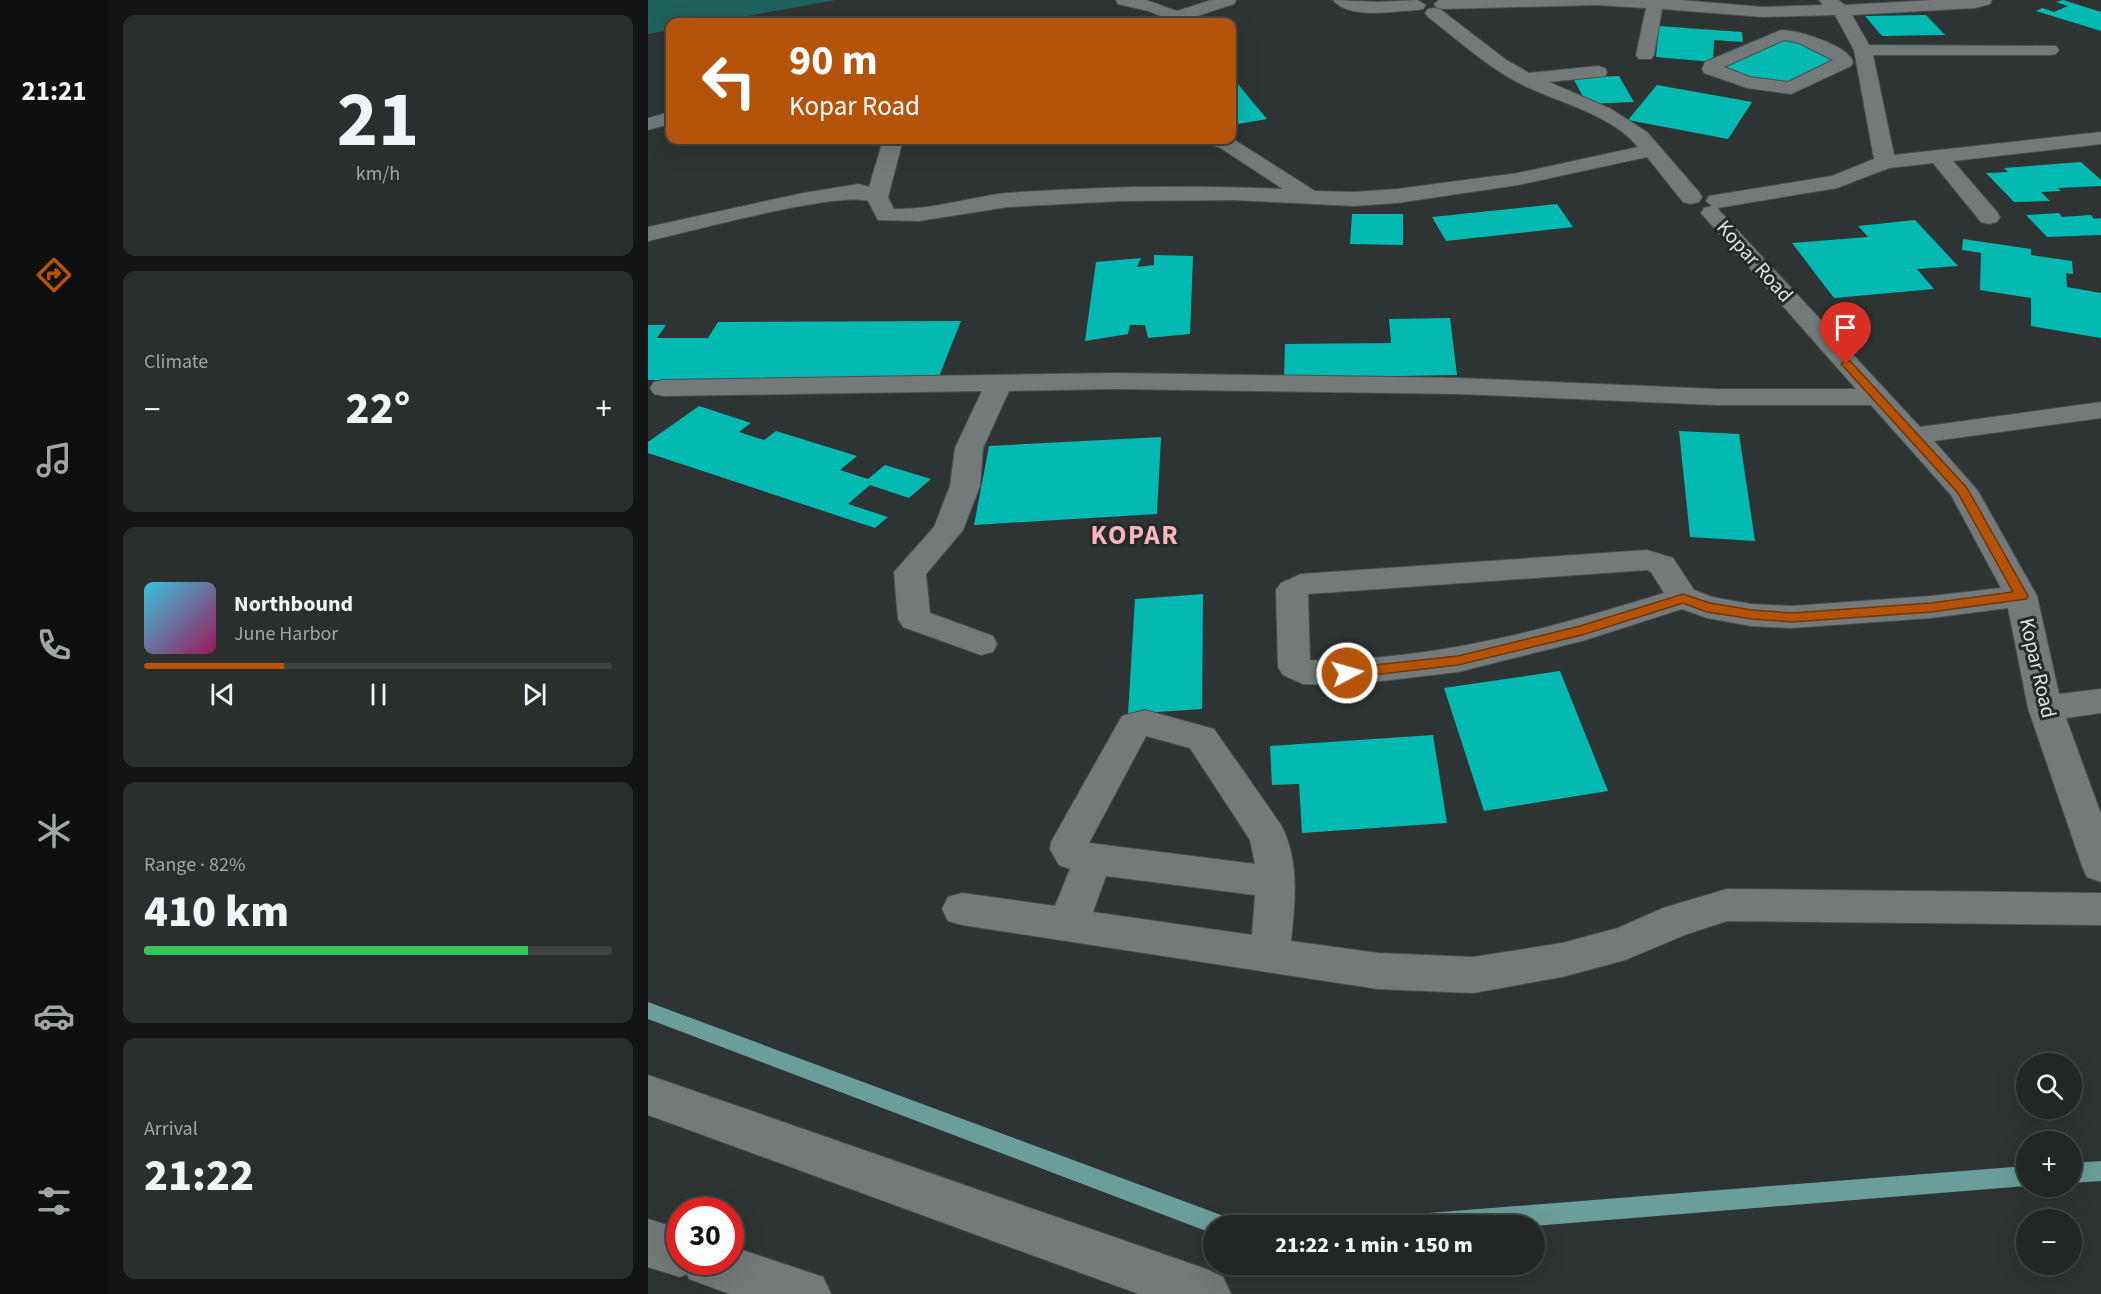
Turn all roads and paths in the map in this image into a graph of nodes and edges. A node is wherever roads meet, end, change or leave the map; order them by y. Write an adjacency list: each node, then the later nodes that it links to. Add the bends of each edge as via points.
1 (1124, 0): 8 (street, via 1154,7)
2 (1228, 0): 9 (street)
3 (1341, 0): 6 (street, via 1360,7)
4 (1984, 0): 7 (street)
5 (1655, 3): 6 (street, via 1596,0); 7 (street, via 1763,12); 12 (street)
6 (1428, 5): 16 (street, via 1498,63)
7 (1834, 5): 10 (street)
8 (1169, 18)
9 (1178, 18)
10 (1863, 50): 11 (street); 15 (street)
11 (2050, 50)
12 (1645, 55)
13 (1598, 72): 16 (street)
14 (1824, 72): 14 (street, via 1795,87 1785,87 1747,82 1711,69 1785,34 1824,46 1845,59); 15 (street)
15 (1868, 75): 24 (street)
16 (1525, 79): 22 (street, via 1604,113 1640,136)
17 (666, 119): 18 (street)
18 (648, 124)
19 (2101, 138): 23 (street)
20 (892, 144): 25 (street)
21 (1228, 144): 26 (street)
22 (1652, 150): 26 (street, via 1518,179 1408,195); 27 (street, via 1691,197 1707,197)
23 (1939, 157): 24 (street); 28 (street)
24 (1885, 162): 27 (street, via 1837,182)
25 (877, 197): 26 (street, via 886,215 904,217 997,201 1095,194 1225,192); 29 (street, via 859,191 803,200)
26 (1310, 197)
27 (1715, 207): 32 (street, Kopar Road)
28 (1989, 217)
29 (648, 234)
30 (999, 383): 31 (street); 32 (street, via 1436,386 1716,397); 37 (street, via 969,448 965,486 948,530 910,572 914,619)
31 (663, 388)
32 (1876, 397): 34 (street, Kopar Road)
33 (2101, 410): 34 (street)
34 (1912, 435): 35 (street, Kopar Road, via 1963,491)
35 (2021, 596): 36 (street, via 1792,617 1707,608); 39 (street, Kopar Road)
36 (1683, 598): 36 (street, via 1662,565 1647,560 1301,584 1292,590 1293,660 1303,672 1314,673 1458,660 1582,630)
37 (981, 644)
38 (2101, 701): 39 (street)
39 (2045, 708): 41 (street, Kopar Road)
40 (1093, 859): 42 (street); 42 (street, via 1072,854 1070,842 1134,725 1145,723 1198,735 1206,741 1268,836); 45 (street)
41 (2101, 866)
42 (1274, 882): 46 (street)
43 (962, 909): 45 (street)
44 (2101, 909): 46 (street, via 1726,905 1677,920 1625,943 1562,960 1473,975 1378,971)
45 (1068, 924): 46 (street)
46 (1270, 954)
47 (648, 1095): 52 (street)
48 (648, 1243): 49 (street)
49 (666, 1249)
50 (744, 1274): 51 (street)
51 (806, 1294)
52 (1206, 1294)

